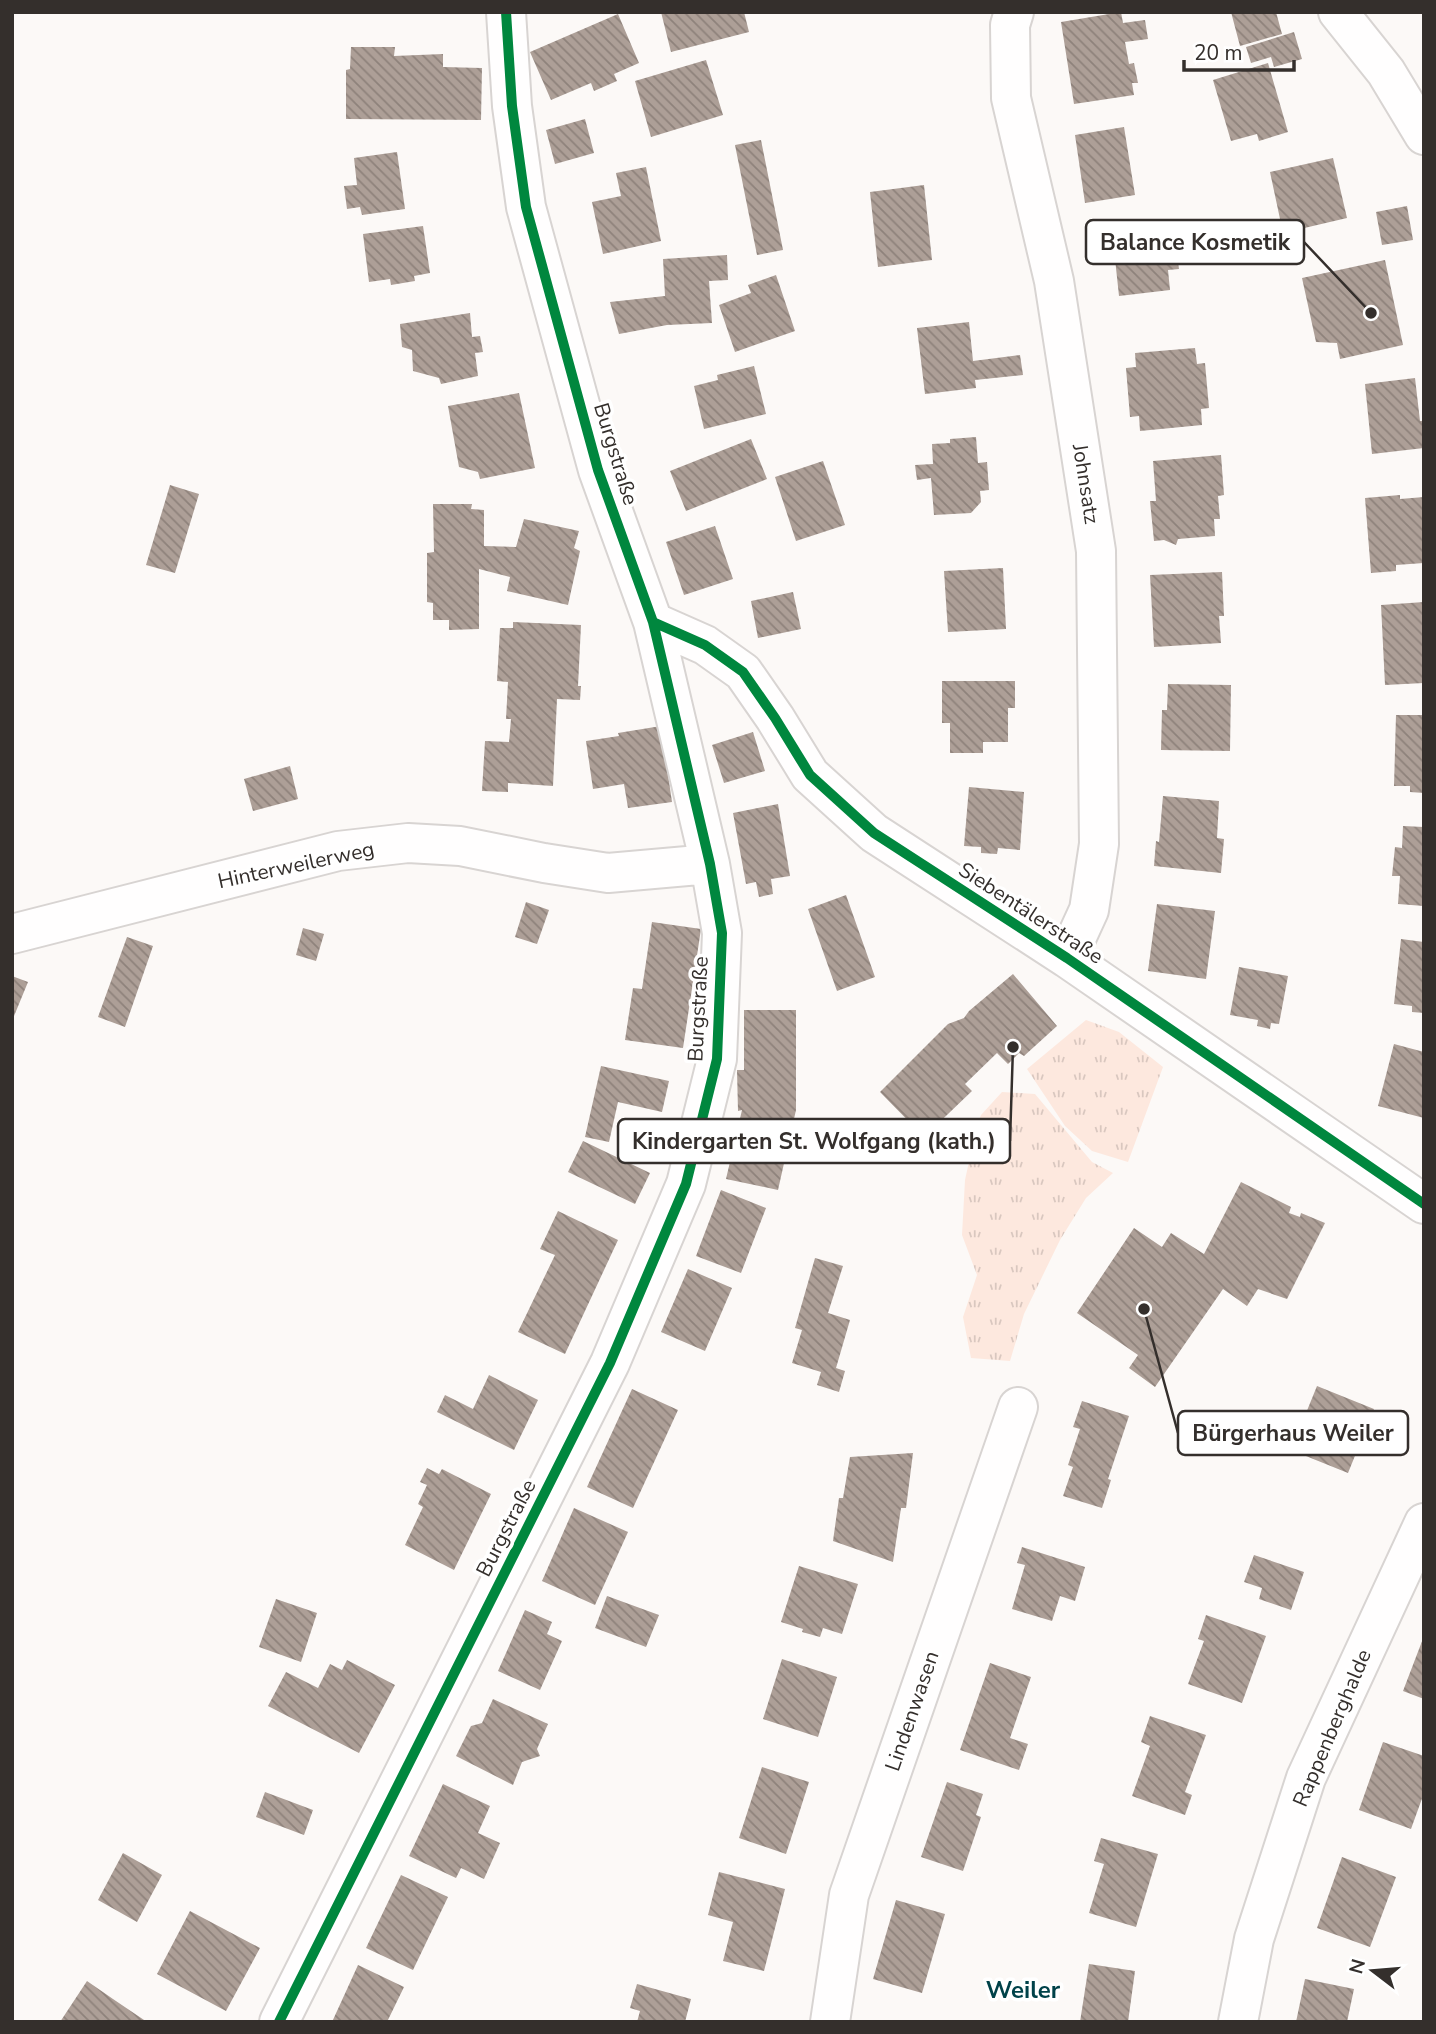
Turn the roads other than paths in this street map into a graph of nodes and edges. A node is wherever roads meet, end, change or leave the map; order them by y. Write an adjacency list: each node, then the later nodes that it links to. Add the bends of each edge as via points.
1 (506, 12): 5 (street, Burgstraße, via 512,106 526,207 598,470)
2 (1014, 12): 8 (street, Johnsatz, via 1010,25 1011,98 1054,281 1096,551 1100,844 1089,910)
3 (1338, 12): 4 (street, via 1386,72)
4 (1424, 135)
5 (653, 622): 6 (street, Burgstraße); 8 (street, Siebentälerstraße, via 705,645 743,672 810,775 874,833)
6 (710, 864): 7 (street, Hinterweilerweg, via 608,873 460,846 408,843 338,851); 12 (street, Burgstraße, via 722,933 717,1059 686,1184 610,1363)
7 (12, 933)
8 (1068, 958): 9 (street, Siebentälerstraße)
9 (1424, 1204)
10 (1018, 1407): 13 (street, Lindenwasen, via 849,1895)
11 (1424, 1523): 14 (street, Rappenberghalde, via 1306,1778 1254,1939)
12 (279, 2022)
13 (830, 2022)
14 (1238, 2022)

